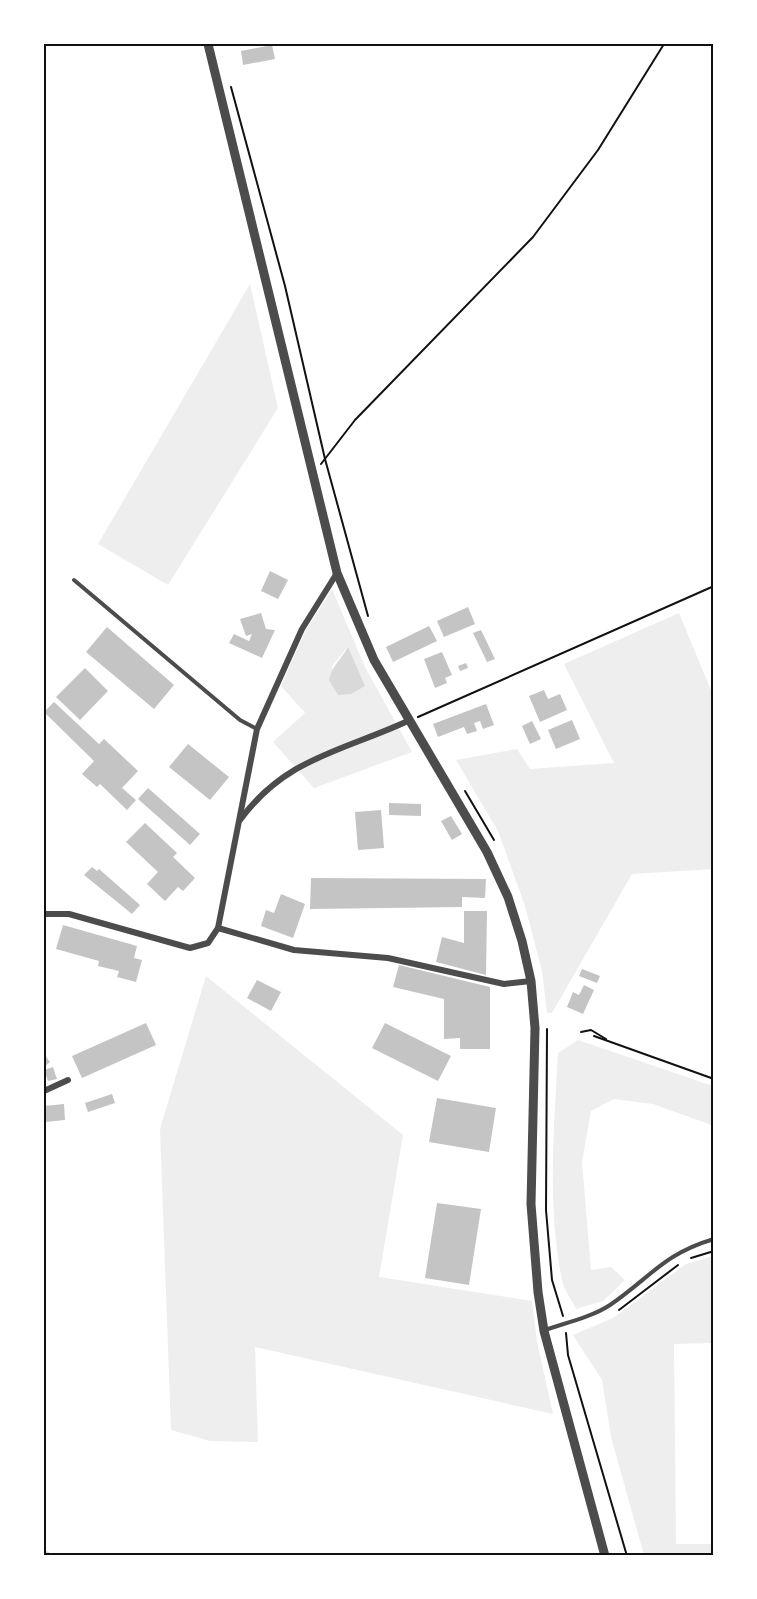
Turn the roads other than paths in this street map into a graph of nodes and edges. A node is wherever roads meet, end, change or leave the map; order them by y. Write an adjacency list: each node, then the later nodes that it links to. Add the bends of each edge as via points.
1 (208, 44): 2 (street)
2 (337, 573): 4 (street, via 374,660); 5 (street, via 302,629)
3 (74, 580): 5 (lane, via 240,720)
4 (415, 718): 6 (street, via 315,758 281,778 257,797); 9 (street, via 508,897)
5 (256, 729): 6 (street)
6 (238, 823): 8 (street)
7 (44, 914): 8 (street, via 69,914 190,948 208,943)
8 (218, 928): 9 (street, via 294,950 388,958 504,984)
9 (531, 981): 13 (street, via 535,1028 533,1248)
10 (68, 1080): 11 (street)
11 (44, 1091)
12 (714, 1239): 13 (lane, via 688,1246 653,1268 608,1306)
13 (544, 1331): 14 (street)
14 (605, 1556)

